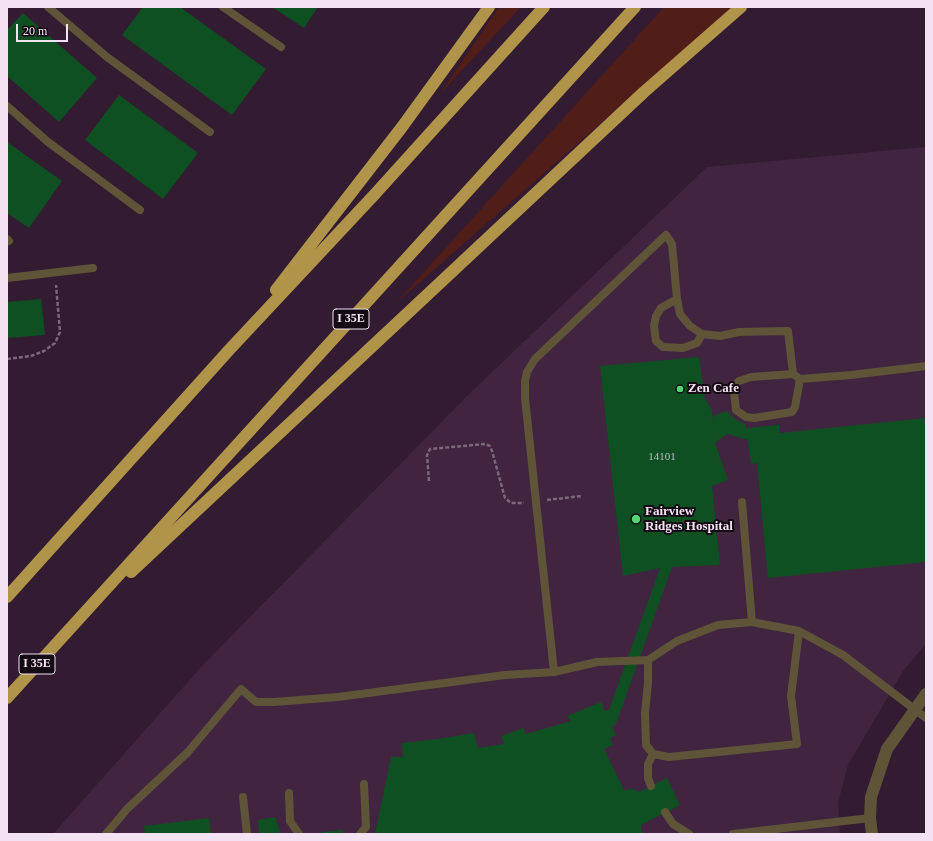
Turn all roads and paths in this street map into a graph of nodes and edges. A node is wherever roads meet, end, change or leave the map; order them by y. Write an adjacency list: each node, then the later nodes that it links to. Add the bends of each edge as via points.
1 (48, 7): 9 (lane, via 107,57)
2 (223, 7): 7 (lane)
3 (489, 7): 16 (highway, via 402,127)
4 (544, 7): 16 (highway)
5 (635, 7): 27 (highway, I 35E)
6 (742, 7): 27 (highway, via 638,97)
7 (281, 47)
8 (7, 106): 10 (lane, via 48,142)
9 (210, 132)
10 (140, 210)
11 (93, 268): 12 (lane)
12 (54, 273): 13 (lane); 17 (path, via 60,325 55,343 44,351 30,356)
13 (7, 278)
14 (677, 298): 15 (lane, via 680,314 690,326); 15 (lane, via 661,308 656,316 656,341 663,347 683,348 697,343); 23 (lane, via 672,244 666,235 536,359 527,372 525,387)
15 (702, 334): 19 (lane, via 720,336 739,332 788,331)
16 (230, 349): 25 (highway)
17 (7, 359)
18 (926, 366): 20 (lane)
19 (793, 374): 20 (lane); 20 (lane, via 740,380 735,385 734,392 736,410 746,418 792,412)
20 (800, 379)
21 (429, 482): 23 (path, via 427,455 430,449 485,444 490,446 492,451 505,498 511,503)
22 (582, 496): 23 (path)
23 (536, 502): 30 (lane)
24 (742, 502): 26 (lane)
25 (7, 597)
26 (752, 622): 28 (lane); 29 (lane, via 718,625 677,641)
27 (68, 631): 32 (highway, I 35E)
28 (799, 631): 33 (lane, via 843,655); 35 (lane, via 791,696 797,744 669,757)
29 (648, 660): 30 (lane, via 597,662); 35 (lane, via 646,745)
30 (554, 672): 42 (lane, via 274,702 256,702 241,689 188,752 127,809)
31 (926, 694): 33 (street)
32 (7, 698)
33 (914, 709): 34 (lane); 41 (street, via 887,749 871,797)
34 (926, 718)
35 (653, 754): 37 (lane, via 648,764)
36 (364, 784): 45 (lane, via 366,827)
37 (651, 786)
38 (289, 793): 44 (lane, via 290,821)
39 (243, 797): 43 (lane)
40 (665, 812): 46 (lane, via 673,824)
41 (870, 818): 47 (lane); 48 (street)
42 (106, 834)
43 (247, 834)
44 (298, 834)
45 (360, 834)
46 (689, 834)
47 (733, 834)
48 (872, 834)

